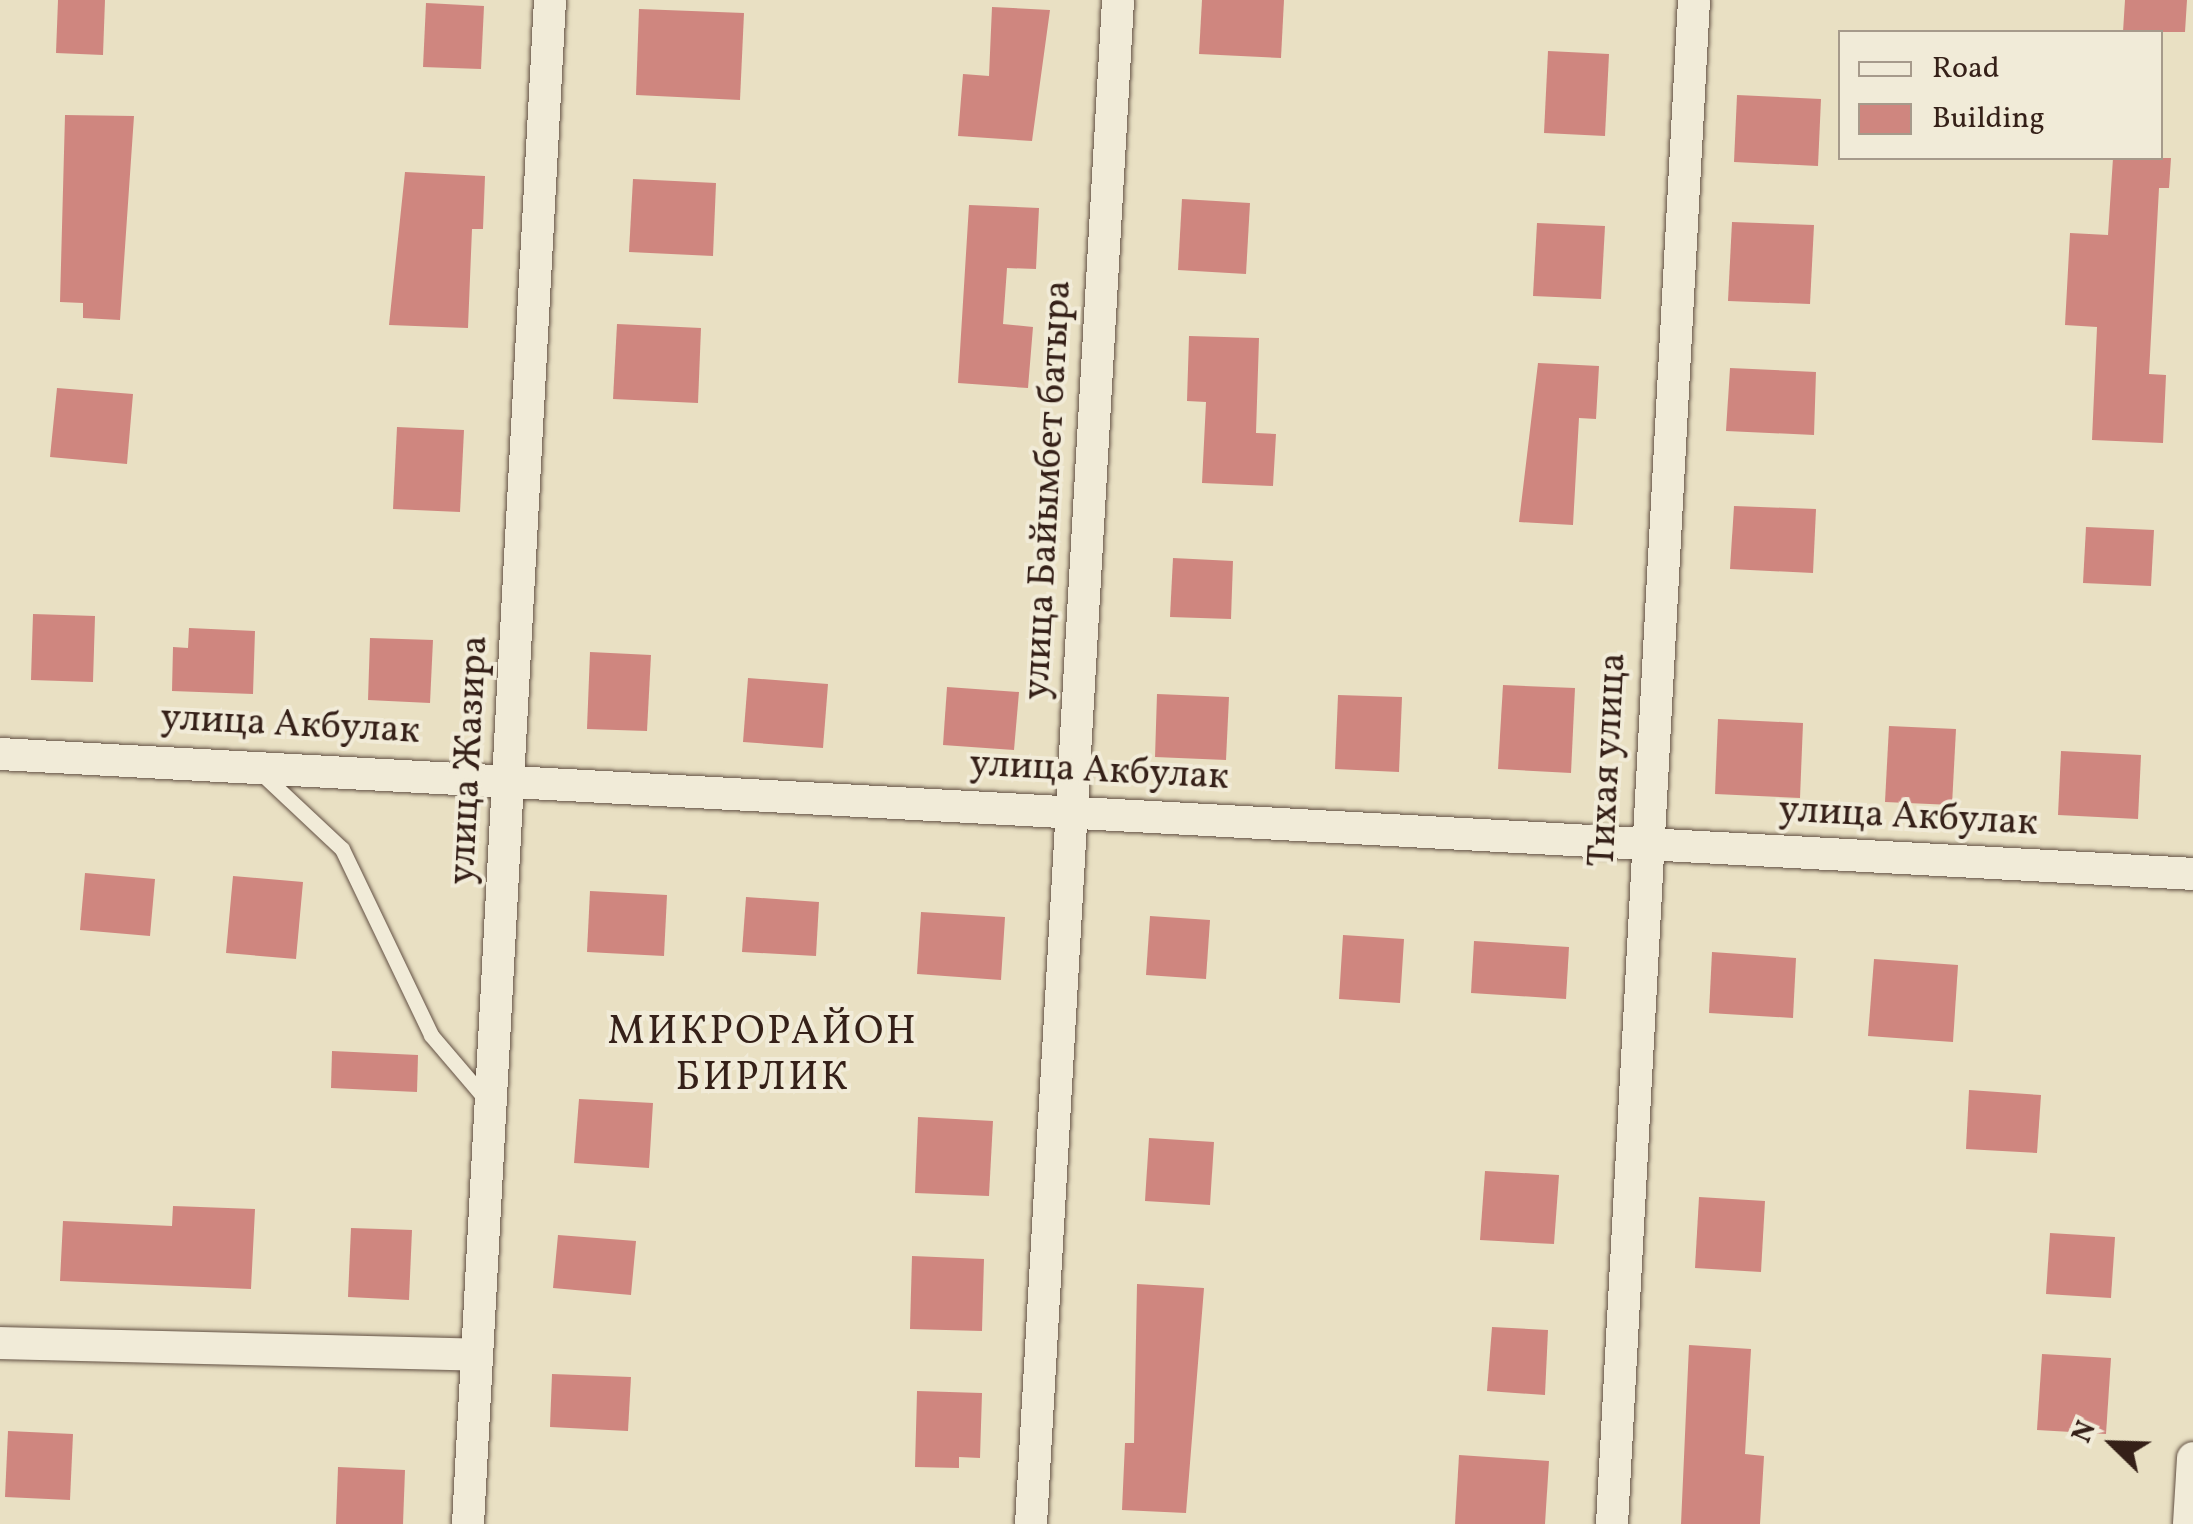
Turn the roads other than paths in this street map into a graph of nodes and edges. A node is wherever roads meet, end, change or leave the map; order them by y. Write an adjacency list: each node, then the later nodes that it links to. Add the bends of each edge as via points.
1 (550, 0): 6 (street, улица Жазира)
2 (1118, 0): 7 (street, улица Байымбет батыра)
3 (1694, 0): 8 (street, Тихая улица)
4 (0, 754): 5 (street, улица Акбулак)
5 (249, 762): 6 (street, улица Акбулак); 10 (lane, via 342,849 431,1034)
6 (510, 779): 7 (street, улица Акбулак); 10 (street, улица Жазира)
7 (1069, 810): 8 (street, улица Акбулак); 15 (street, улица Байымбет батыра)
8 (1644, 843): 9 (street, улица Акбулак); 16 (street, Тихая улица)
9 (2193, 874)
10 (490, 1106): 12 (street, улица Жазира)
11 (0, 1343): 12 (street)
12 (476, 1355): 14 (street, улица Жазира)
13 (2193, 1458): 17 (street)
14 (468, 1524)
15 (1031, 1524)
16 (1612, 1524)
17 (2189, 1524)

